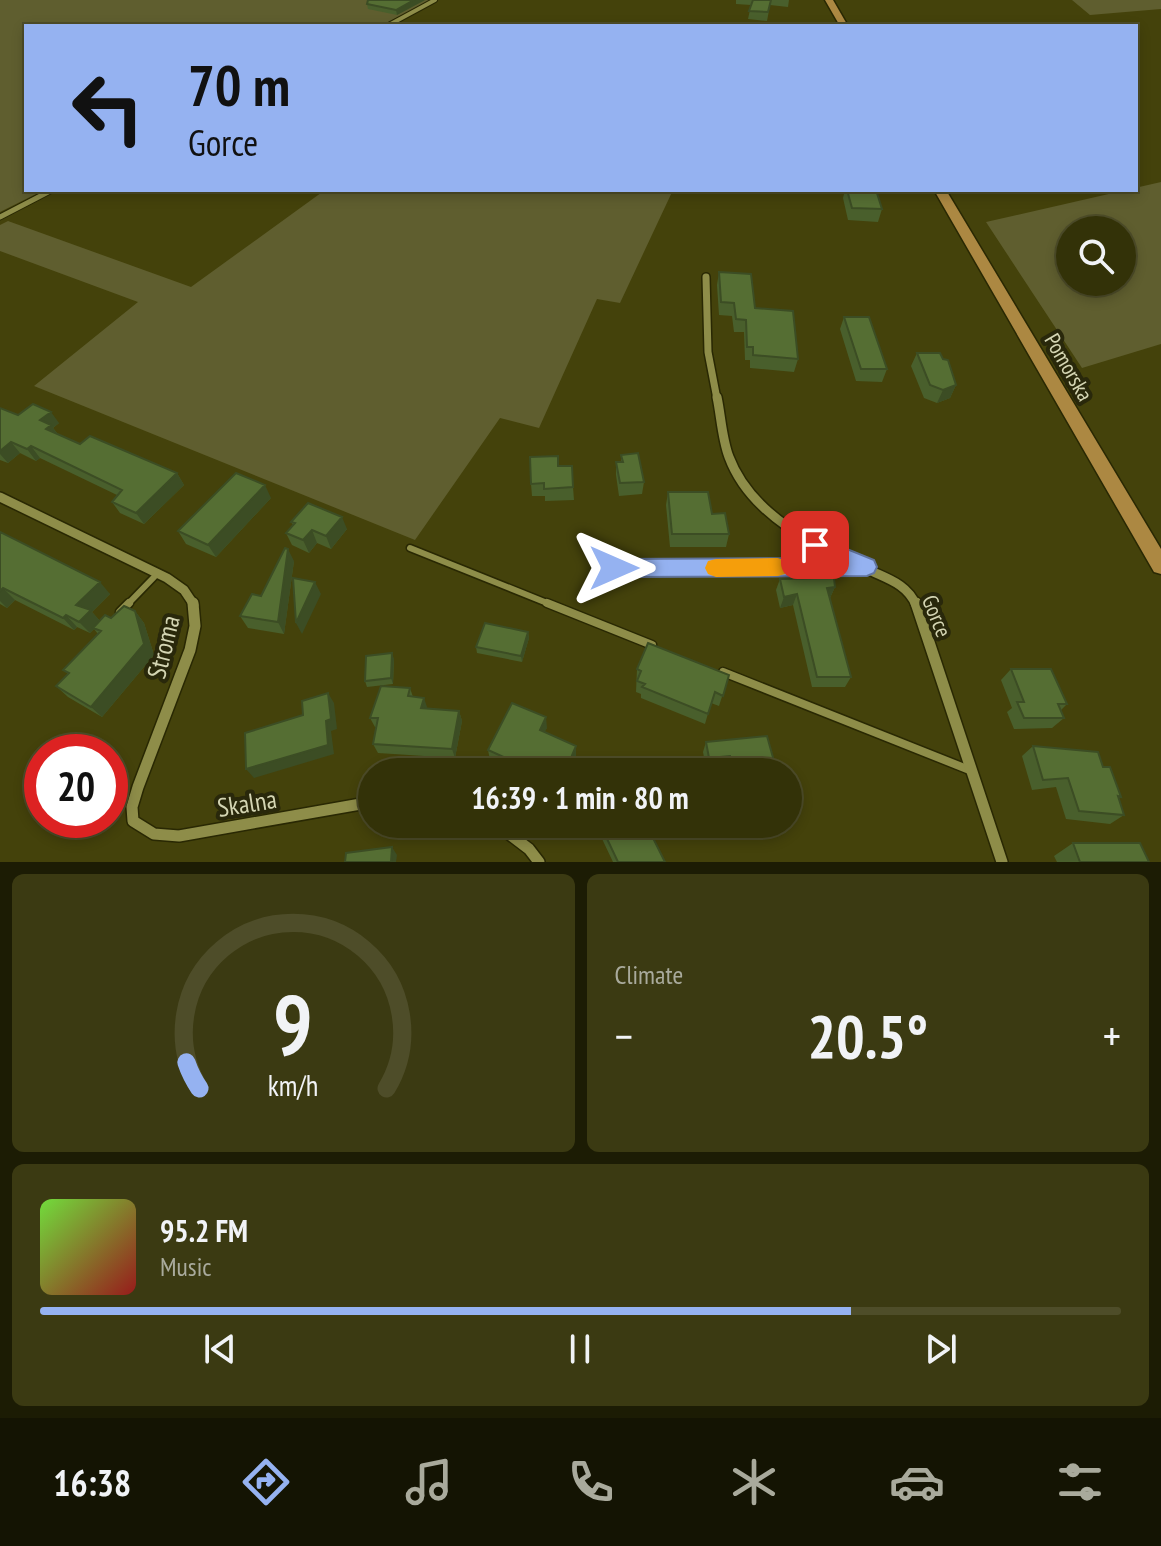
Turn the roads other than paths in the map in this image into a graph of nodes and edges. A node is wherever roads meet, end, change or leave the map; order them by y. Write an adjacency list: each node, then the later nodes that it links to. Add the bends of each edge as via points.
1 (435, 0): 3 (street)
2 (829, 0): 4 (street)
3 (391, 24)
4 (843, 24)
5 (48, 192): 7 (street)
6 (941, 192): 12 (street, Pomorska)
7 (0, 217)
8 (706, 277): 13 (street, Gorce, via 708,352 729,458 752,494 788,528)
9 (0, 497): 14 (street, Stroma)
10 (410, 548): 16 (lane)
11 (600, 548): 13 (lane, via 605,564 614,568)
12 (1161, 566)
13 (867, 567): 18 (street, Gorce, via 904,586 915,601)
14 (157, 574): 15 (lane); 20 (street, Stroma, via 186,590 195,608 194,629 137,785)
15 (112, 621)
16 (668, 651)
17 (711, 668): 18 (lane)
18 (972, 771): 23 (street, Gorce)
19 (358, 804): 20 (street, Skalna, via 179,836 143,832)
20 (133, 821)
21 (514, 838): 22 (street)
22 (539, 862)
23 (1002, 862)

